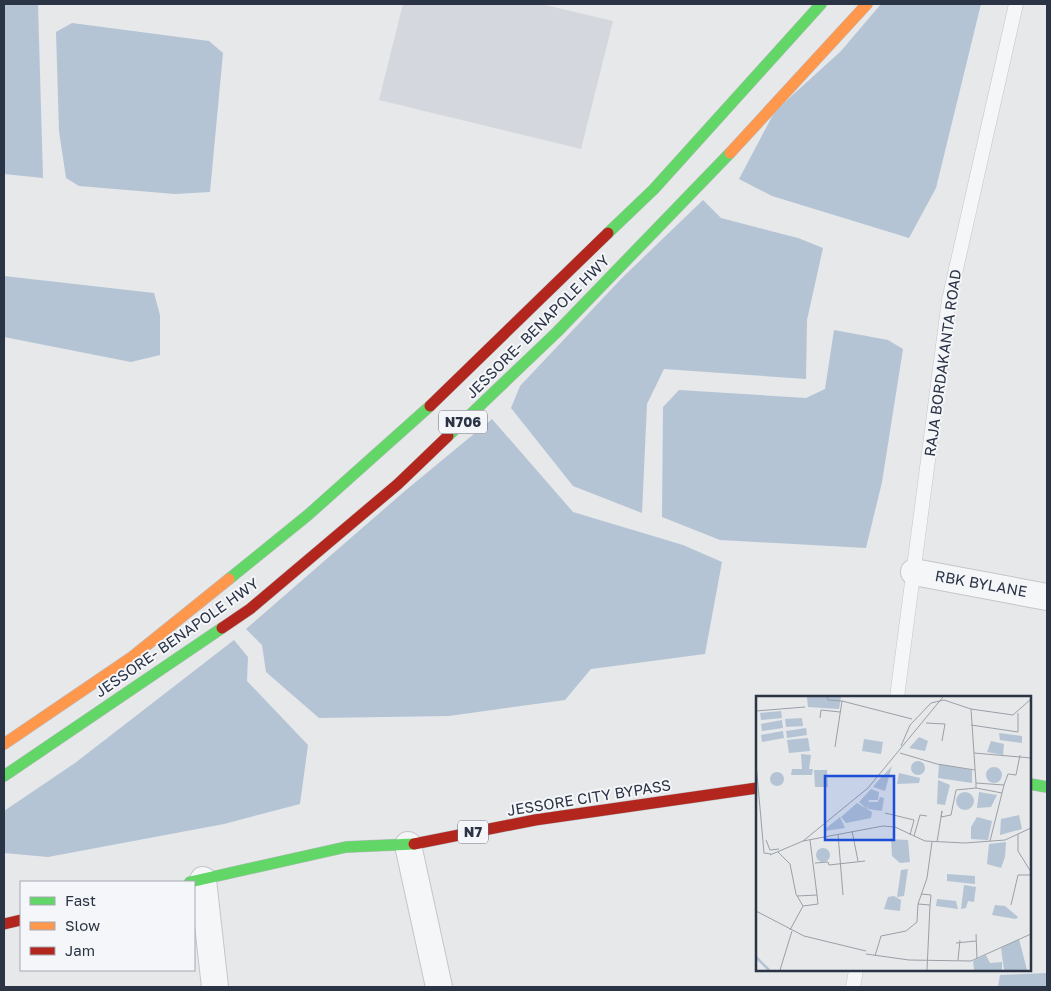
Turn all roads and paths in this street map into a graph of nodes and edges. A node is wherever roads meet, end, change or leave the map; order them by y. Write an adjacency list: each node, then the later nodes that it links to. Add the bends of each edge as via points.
1 (821, 4): 7 (highway, JESSORE- BENAPOLE HWY / N706, via 654,189 411,424 308,515 132,657)
2 (867, 4): 8 (highway, JESSORE- BENAPOLE HWY / N706, via 696,190 557,332 398,484 250,609)
3 (1016, 4): 4 (lane, RAJA BORDAKANTA ROAD, via 949,300)
4 (914, 572): 5 (street, RBK BYLANE); 6 (lane, RAJA BORDAKANTA ROAD)
5 (1047, 597)
6 (897, 696)
7 (4, 744)
8 (4, 776)
9 (1031, 784): 10 (highway)
10 (1047, 787)
11 (756, 788): 12 (highway, JESSORE CITY BYPASS / N7, via 535,820)
12 (408, 845): 13 (highway, JESSORE CITY BYPASS / N7, via 346,847); 18 (street)
13 (196, 881): 17 (street)
14 (20, 920): 15 (highway)
15 (4, 924)
16 (856, 971): 19 (lane)
17 (215, 987)
18 (439, 987)
19 (853, 987)

